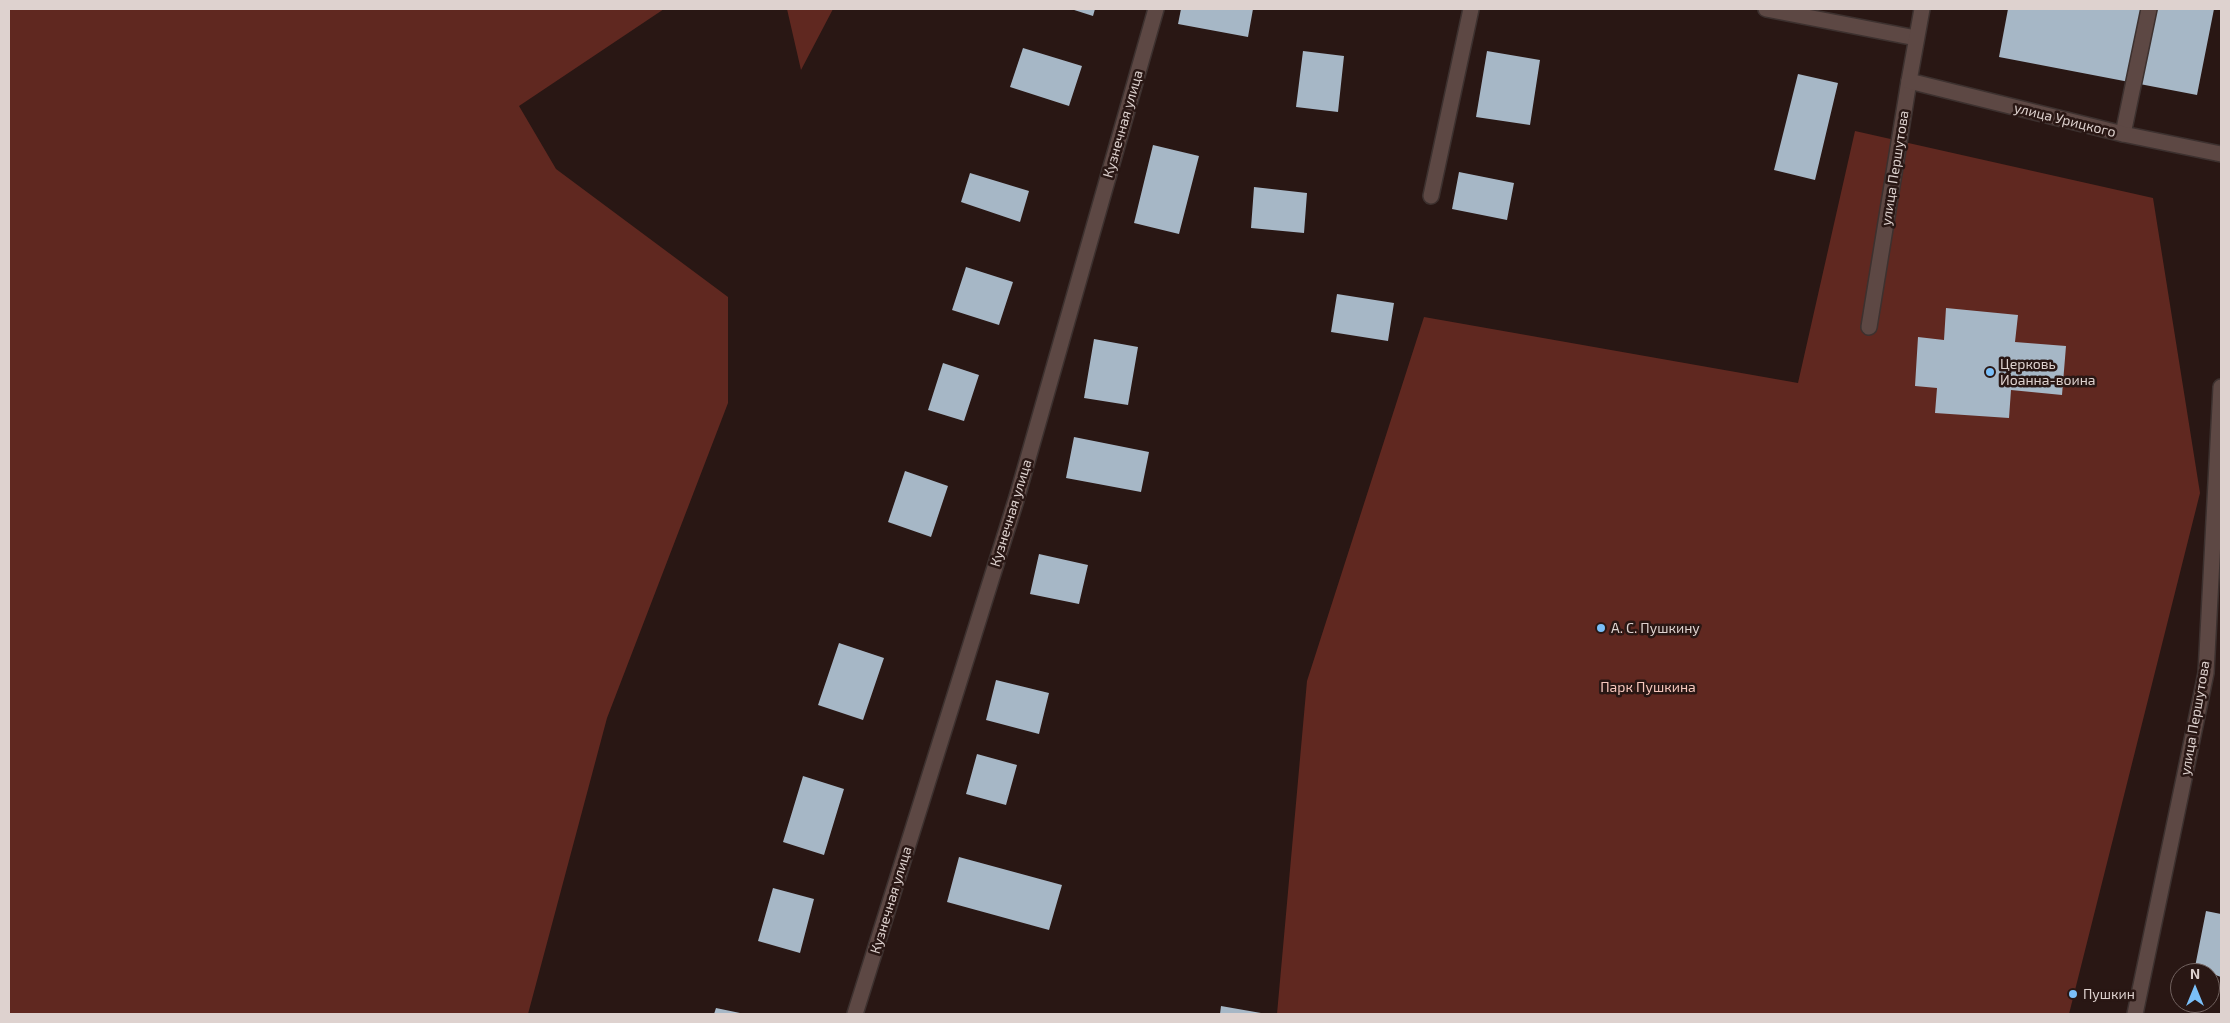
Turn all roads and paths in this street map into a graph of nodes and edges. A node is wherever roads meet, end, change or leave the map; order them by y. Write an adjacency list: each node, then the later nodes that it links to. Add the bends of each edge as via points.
1 (1156, 9): 13 (street, Кузнечная улица, via 1017,497)
2 (1471, 9): 10 (street)
3 (1766, 9): 6 (street)
4 (1922, 9): 6 (street, улица Першутова)
5 (2149, 9): 8 (street)
6 (1916, 38): 7 (street, улица Першутова)
7 (1909, 81): 8 (street, улица Урицкого); 11 (street, улица Першутова)
8 (2123, 134): 9 (street, улица Урицкого)
9 (2221, 154)
10 (1430, 196)
11 (1869, 327)
12 (2221, 387): 14 (street, улица Першутова, via 2206,673)
13 (855, 1014)
14 (2135, 1014)

